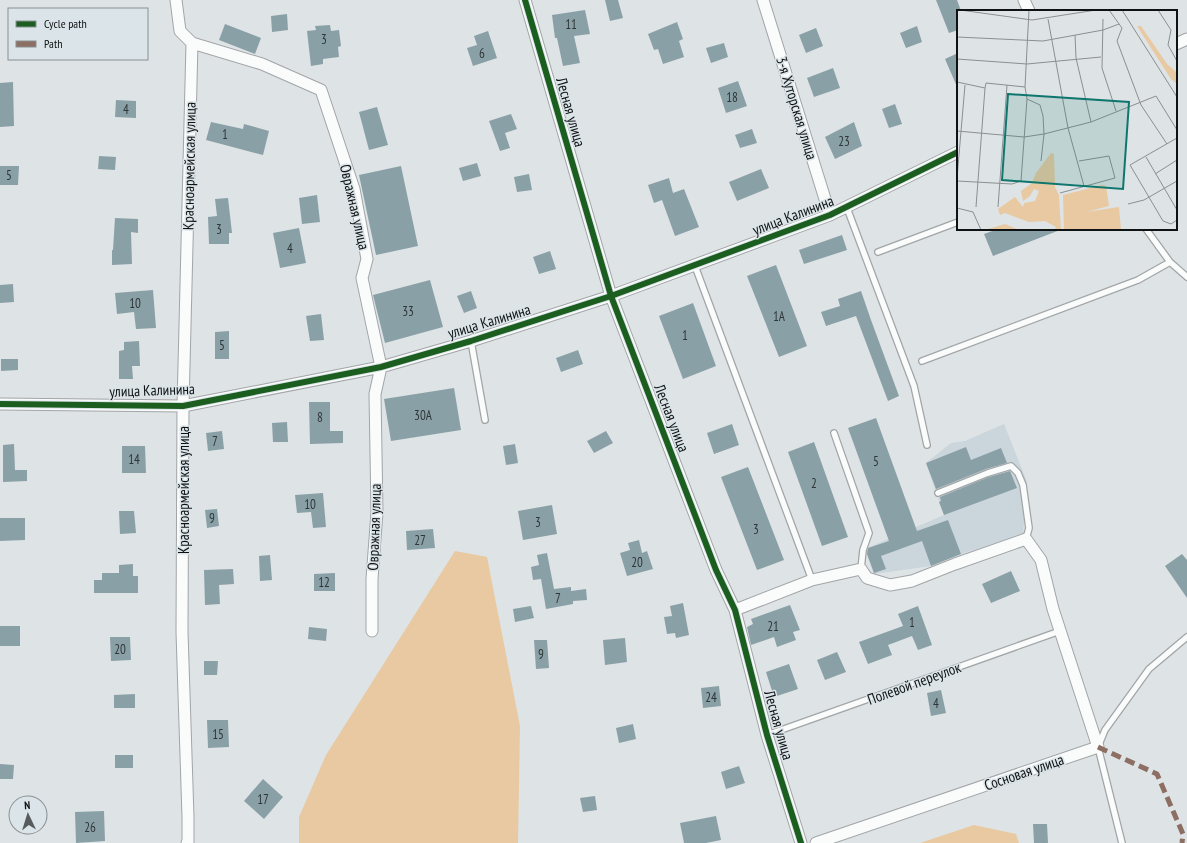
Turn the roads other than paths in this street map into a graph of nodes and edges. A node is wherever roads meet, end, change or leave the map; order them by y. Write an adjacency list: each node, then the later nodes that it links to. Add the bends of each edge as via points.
1 (176, 0): 7 (street, via 180,30)
2 (525, 0): 18 (street, Лесная улица)
3 (763, 0): 11 (street, 3-я Хуторская улица)
4 (1024, 0): 5 (street)
5 (1029, 10)
6 (1187, 39): 8 (street)
7 (192, 43): 21 (street, Овражная улица, via 262,64 321,90 354,189 367,259 362,278); 23 (street, Красноармейская улица)
8 (1177, 44)
9 (957, 153): 10 (street, улица Калинина)
10 (847, 208): 11 (street, улица Калинина); 26 (lane, via 914,386)
11 (830, 215): 16 (street, улица Калинина)
12 (957, 222): 14 (lane)
13 (1147, 230): 15 (lane)
14 (878, 252)
15 (1170, 262): 17 (lane); 20 (lane, via 1138,280)
16 (695, 266): 18 (street, улица Калинина); 30 (lane)
17 (1187, 277)
18 (611, 296): 19 (street, улица Калинина); 31 (street, Лесная улица, via 716,570)
19 (471, 341): 21 (street, улица Калинина); 24 (lane)
20 (922, 361)
21 (381, 367): 23 (street, улица Калинина); 32 (street, Овражная улица, via 375,394 377,512 372,579)
22 (0, 404): 23 (street, улица Калинина)
23 (183, 406): 37 (street, Красноармейская улица, via 182,632)
24 (485, 420)
25 (834, 433): 29 (lane, via 869,533 863,550)
26 (927, 445)
27 (938, 493): 28 (lane, via 1011,466 1018,473 1023,485 1029,528)
28 (1026, 539): 29 (street, via 912,582 890,585 867,578); 33 (street, via 1041,560)
29 (861, 569): 30 (street)
30 (812, 580): 31 (street)
31 (735, 610): 35 (street, Лесная улица)
32 (372, 631)
33 (1060, 631): 35 (lane, Полевой переулок); 36 (street)
34 (1187, 637): 36 (lane, via 1149,669 1105,730)
35 (768, 735): 38 (street, Лесная улица)
36 (1098, 747): 39 (street, Сосновая улица); 40 (lane)
37 (188, 842)
38 (801, 843)
39 (816, 843)
40 (1122, 843)

